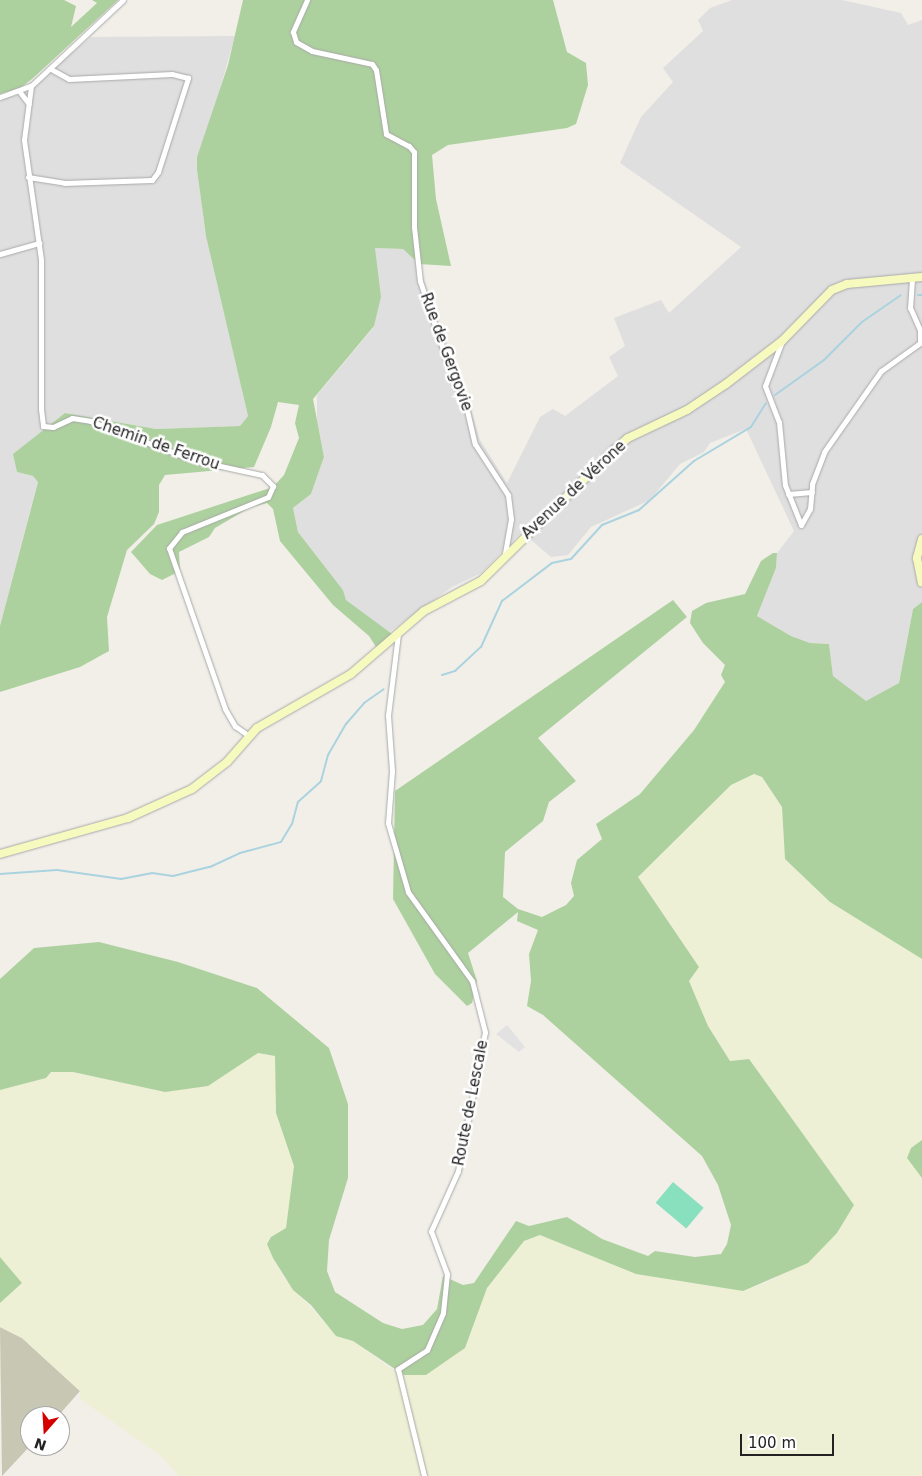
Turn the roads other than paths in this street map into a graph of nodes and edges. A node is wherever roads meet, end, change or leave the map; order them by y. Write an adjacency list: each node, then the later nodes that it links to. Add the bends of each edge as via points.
1 (123, 0): 3 (street)
2 (307, 0): 17 (street, Rue de Gergovie, via 293,32 294,39 301,47 374,66 386,134 414,152 414,227 420,281 452,376 466,406 475,444 508,495 511,519)
3 (52, 69): 4 (street); 8 (street, via 69,79 172,74 188,78 158,172 152,180 64,183)
4 (31, 86): 5 (street); 7 (street, Chemin de Ferrou)
5 (19, 91): 6 (street); 7 (street)
6 (0, 97)
7 (29, 104): 8 (street, Chemin de Ferrou, via 24,130)
8 (28, 177): 9 (street, Chemin de Ferrou)
9 (39, 243): 10 (street); 20 (street, Chemin de Ferrou, via 41,409 44,426 53,427 72,418 90,421 192,460 262,475 273,486 268,496 182,532 168,548 224,709 235,726)
10 (0, 254)
11 (922, 277): 12 (main road, Avenue de Vérone)
12 (912, 279): 13 (main road, Avenue de Vérone, via 837,287); 14 (street, via 910,308 920,330 920,343 882,371 824,452)
13 (782, 341): 15 (street, via 764,382 779,422 781,463); 17 (main road, Avenue de Vérone, via 705,399 628,438)
14 (812, 492): 15 (street); 15 (street, via 810,509 801,525)
15 (788, 494)
16 (922, 539): 18 (main road, via 917,558)
17 (504, 558): 19 (main road, Avenue de Vérone, via 481,581 424,611)
18 (922, 583)
19 (398, 634): 20 (main road, Avenue de Vérone, via 351,674); 22 (street, Route de Lescale, via 388,715 392,771 388,812 396,853 410,896 472,981 485,1032 458,1171 431,1231 447,1274 443,1313 426,1350 398,1369)
20 (248, 735): 21 (main road, Avenue de Vérone, via 216,772 192,789 159,805 128,818)
21 (0, 854)
22 (424, 1476)

